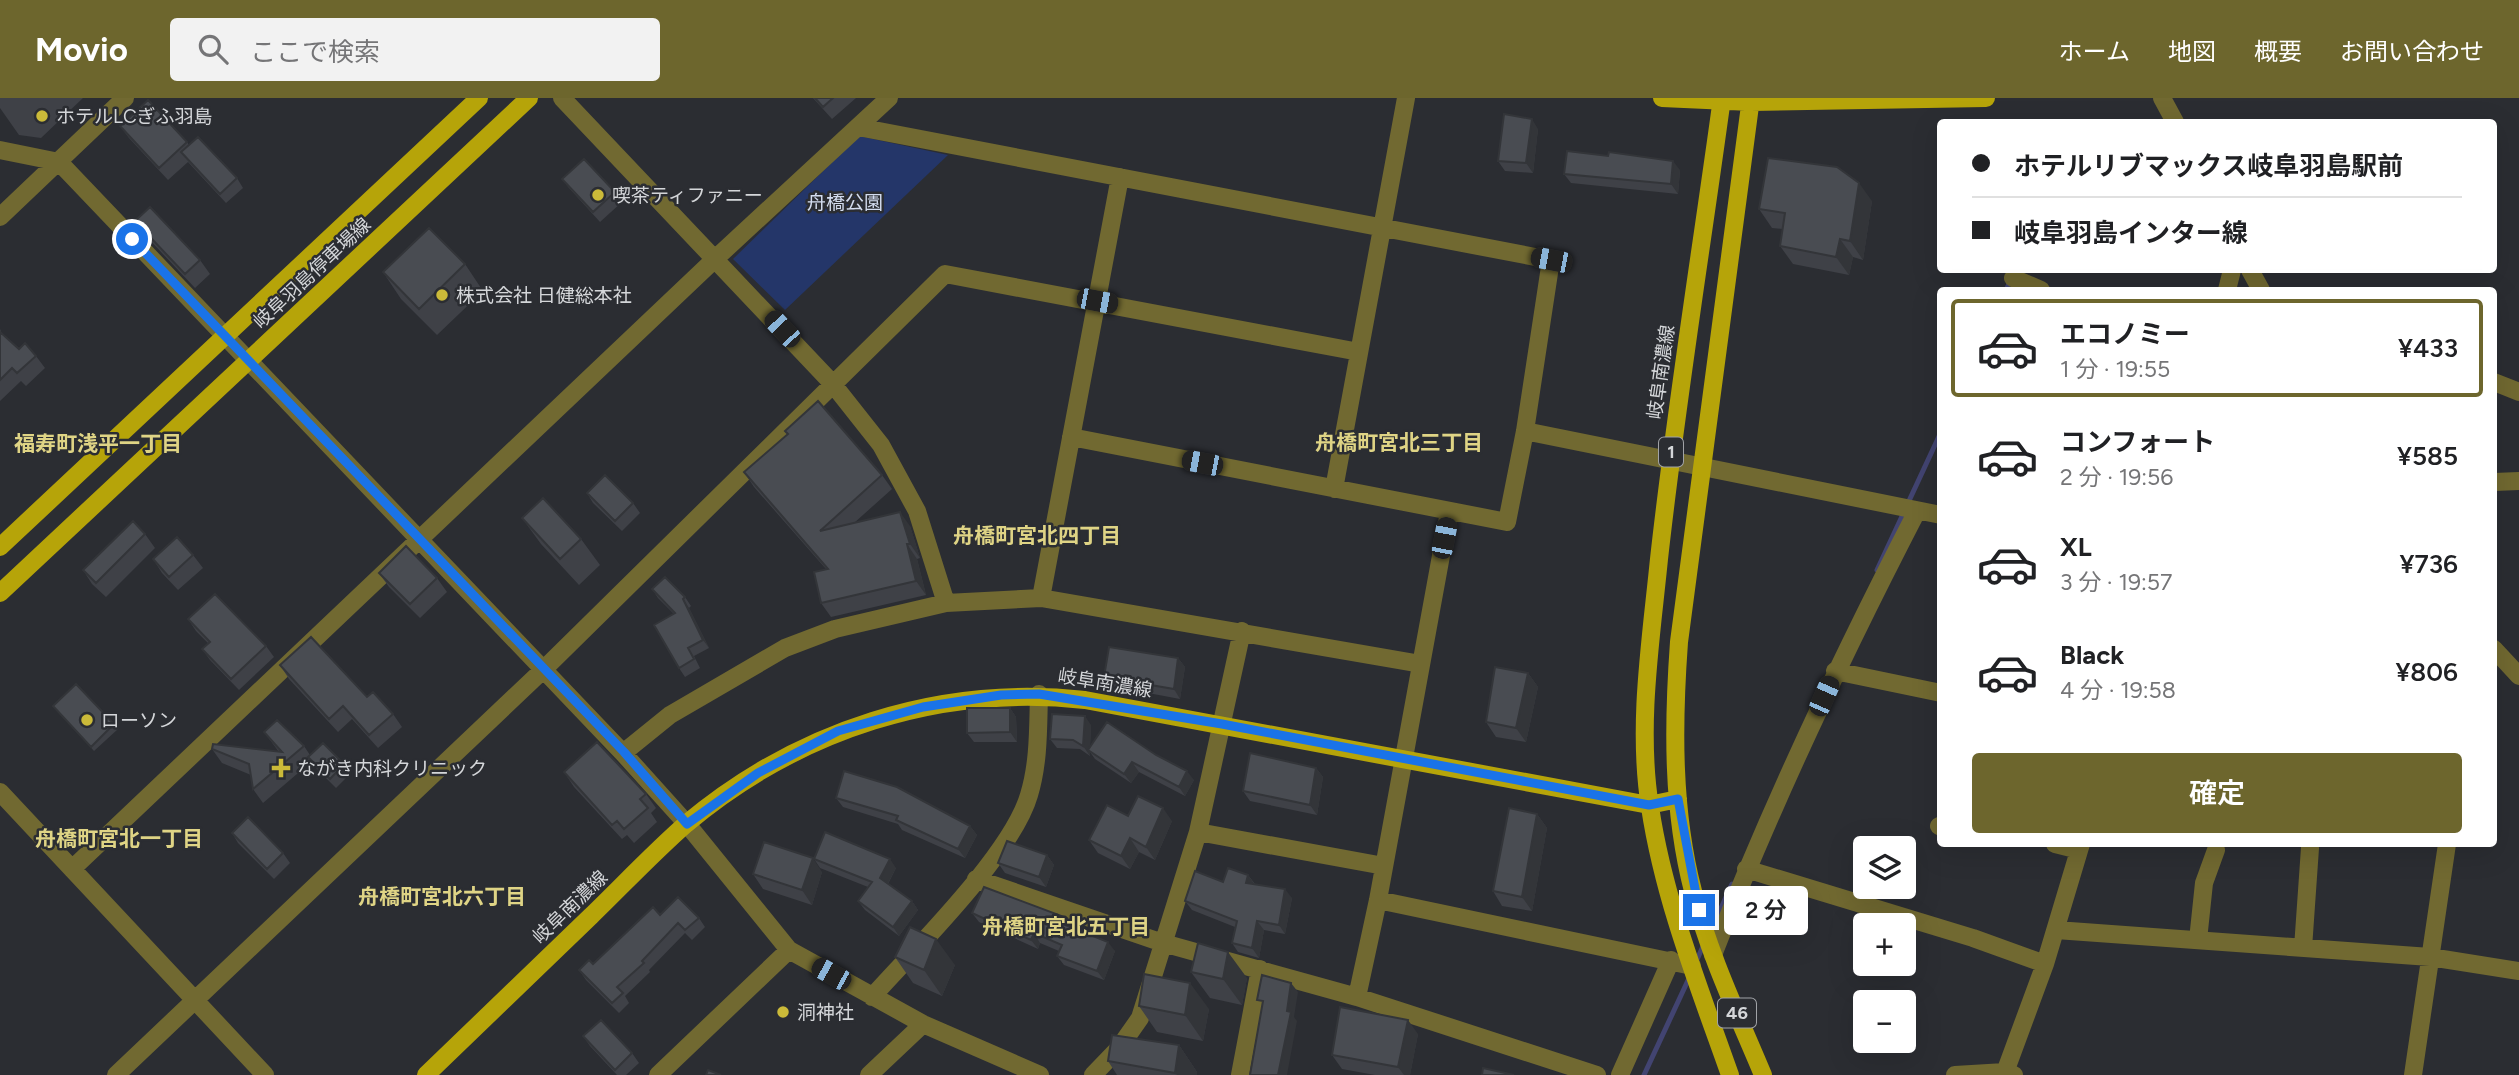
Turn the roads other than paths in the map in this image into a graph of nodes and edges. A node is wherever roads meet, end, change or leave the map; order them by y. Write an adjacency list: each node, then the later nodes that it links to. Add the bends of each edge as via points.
1 (125, 98): 16 (street)
2 (479, 98): 24 (main road, 岐阜羽島停車場線)
3 (530, 98): 26 (main road, 岐阜羽島停車場線)
4 (562, 98): 20 (street)
5 (889, 98): 14 (street)
6 (1406, 98): 19 (street)
7 (1662, 98): 10 (main road)
8 (1986, 98): 12 (main road)
9 (2162, 98): 13 (street)
10 (1721, 100): 11 (main road); 32 (main road, 岐阜南濃線 / 1)
11 (1751, 100): 12 (main road); 33 (main road, 1)
12 (1854, 100)
13 (2173, 119)
14 (858, 127): 17 (street); 20 (street)
15 (0, 150): 16 (street)
16 (59, 162): 18 (street); 24 (street)
17 (1120, 177): 19 (street); 23 (street)
18 (0, 217)
19 (1382, 226): 25 (street); 30 (street, via 1551,260)
20 (716, 258): 27 (street); 40 (street)
21 (2013, 278): 22 (street)
22 (2034, 287)
23 (1097, 301): 25 (street); 27 (street, via 945,274); 31 (street)
24 (225, 336): 26 (street); 41 (main road, 岐阜羽島停車場線)
25 (1359, 352): 36 (street)
26 (249, 362): 40 (street); 42 (main road, 岐阜羽島停車場線)
27 (832, 383): 44 (street, via 881,445 917,511); 48 (street)
28 (2497, 383): 29 (street)
29 (2519, 392)
30 (1525, 431): 32 (street); 38 (street, via 1507,522)
31 (1071, 437): 36 (street); 43 (street)
32 (1670, 460): 33 (street); 58 (main road, 岐阜南濃線 / 1, via 1647,707)
33 (1703, 467): 37 (street); 57 (main road, 1, via 1679,642 1674,718)
34 (2519, 481): 35 (street)
35 (2497, 482)
36 (1334, 489): 38 (street)
37 (1912, 510): 39 (street); 49 (street)
38 (1449, 512): 47 (street)
39 (1937, 514)
40 (418, 540): 48 (street); 66 (street)
41 (0, 547)
42 (0, 593)
43 (1041, 598): 44 (street); 45 (street)
44 (946, 603): 54 (street, via 835,629 785,648 670,715)
45 (1242, 631): 47 (street); 53 (street)
46 (2497, 652): 50 (street)
47 (1421, 664): 55 (street)
48 (544, 669): 54 (street); 84 (street)
49 (1835, 671): 51 (street); 67 (street)
50 (2519, 676)
51 (1937, 692)
52 (1039, 694): 53 (main road, 岐阜南濃線); 59 (main road, 岐阜南濃線, via 923,707 838,731 758,773); 68 (street, via 1037,768 1029,798 1016,825)
53 (1222, 724): 55 (main road, 岐阜南濃線); 60 (street)
54 (624, 752): 59 (street)
55 (1403, 760): 58 (main road, 岐阜南濃線); 65 (street)
56 (0, 792): 66 (street)
57 (1678, 799): 58 (main road, 岐阜南濃線); 75 (main road, 46, via 1692,890)
58 (1649, 805): 78 (main road, 46, via 1669,903)
59 (687, 824): 74 (street); 89 (main road, 岐阜南濃線)
60 (1198, 832): 65 (street); 72 (street)
61 (2080, 847): 70 (street)
62 (2447, 847): 76 (street)
63 (2310, 848): 73 (street)
64 (2216, 850): 71 (street, via 2204,883)
65 (1384, 866): 69 (street)
66 (72, 869): 84 (street)
67 (1746, 869): 75 (street); 79 (street)
68 (976, 878): 72 (street); 82 (street)
69 (1378, 900): 77 (street); 83 (street)
70 (2056, 930): 71 (street); 79 (street)
71 (2199, 940): 73 (street)
72 (1163, 943): 80 (street); 93 (street, via 1140,1018)
73 (2303, 948): 76 (street)
74 (789, 950): 82 (street); 90 (street)
75 (1712, 953): 98 (main road, 46)
76 (2430, 957): 81 (street); 100 (street)
77 (1671, 960): 78 (street); 96 (street)
78 (1691, 964): 97 (main road, 46)
79 (2045, 964): 86 (street)
80 (1260, 969): 83 (street); 94 (street)
81 (2519, 971)
82 (872, 997): 85 (street)
83 (1357, 997): 95 (street)
84 (197, 1000): 87 (street); 88 (street)
85 (923, 1024): 91 (street); 92 (street)
86 (2008, 1074): 99 (street)
87 (116, 1075)
88 (265, 1075)
89 (426, 1075)
90 (658, 1075)
91 (869, 1075)
92 (1040, 1075)
93 (1093, 1075)
94 (1240, 1075)
95 (1597, 1075)
96 (1620, 1075)
97 (1730, 1075)
98 (1763, 1075)
99 (1955, 1075)
100 (2413, 1075)

